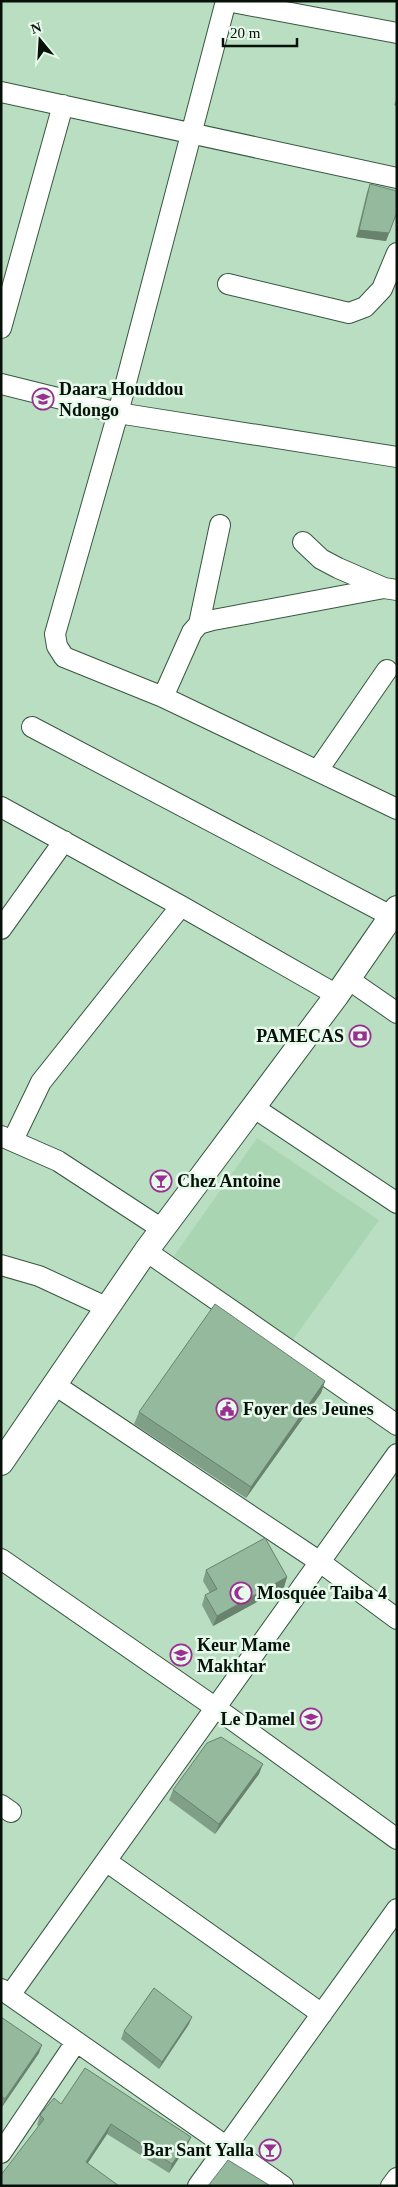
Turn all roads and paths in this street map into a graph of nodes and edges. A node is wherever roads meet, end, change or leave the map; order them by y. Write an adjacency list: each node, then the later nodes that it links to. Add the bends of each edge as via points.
1 (227, 1): 2 (street); 5 (street)
2 (397, 33)
3 (1, 92): 4 (street)
4 (63, 105): 5 (street); 9 (street)
5 (192, 132): 6 (street); 11 (street)
6 (397, 178)
7 (397, 252): 8 (street, via 382,288 365,307 349,313)
8 (228, 284)
9 (1, 328)
10 (1, 384): 11 (street)
11 (118, 413): 12 (street); 18 (street, via 55,634 57,646 64,657)
12 (397, 457)
13 (220, 525): 16 (street)
14 (303, 542): 15 (street, via 321,559)
15 (390, 589): 16 (street)
16 (199, 624): 18 (street, via 192,632)
17 (387, 670): 20 (street)
18 (163, 697): 20 (street)
19 (32, 727): 25 (street)
20 (318, 770): 22 (street)
21 (1, 807): 23 (street)
22 (397, 809)
23 (64, 841): 24 (street); 26 (street)
24 (181, 906): 27 (street); 30 (street, via 41,1082)
25 (394, 912): 27 (street)
26 (1, 929)
27 (342, 987): 28 (street); 29 (street)
28 (397, 1013)
29 (252, 1107): 31 (street); 32 (street)
30 (7, 1138): 32 (street, via 58,1161)
31 (397, 1203)
32 (162, 1229): 33 (street)
33 (146, 1251): 35 (street); 37 (street)
34 (1, 1264): 35 (street, via 39,1276)
35 (108, 1308): 36 (street)
36 (56, 1385): 39 (street); 41 (street)
37 (397, 1425)
38 (397, 1454): 41 (street)
39 (1, 1463)
40 (1, 1559): 43 (street)
41 (320, 1562): 42 (street); 43 (street)
42 (397, 1619)
43 (216, 1708): 44 (street); 45 (street)
44 (397, 1839)
45 (106, 1861): 47 (street); 48 (street)
46 (397, 1909): 48 (street)
47 (6, 1992): 49 (street)
48 (322, 2014): 50 (street)
49 (76, 2042): 50 (street); 51 (street)
50 (227, 2146): 53 (street); 54 (street)
51 (1, 2153)
52 (397, 2178): 55 (street)
53 (198, 2186)
54 (283, 2186)
55 (391, 2186)

